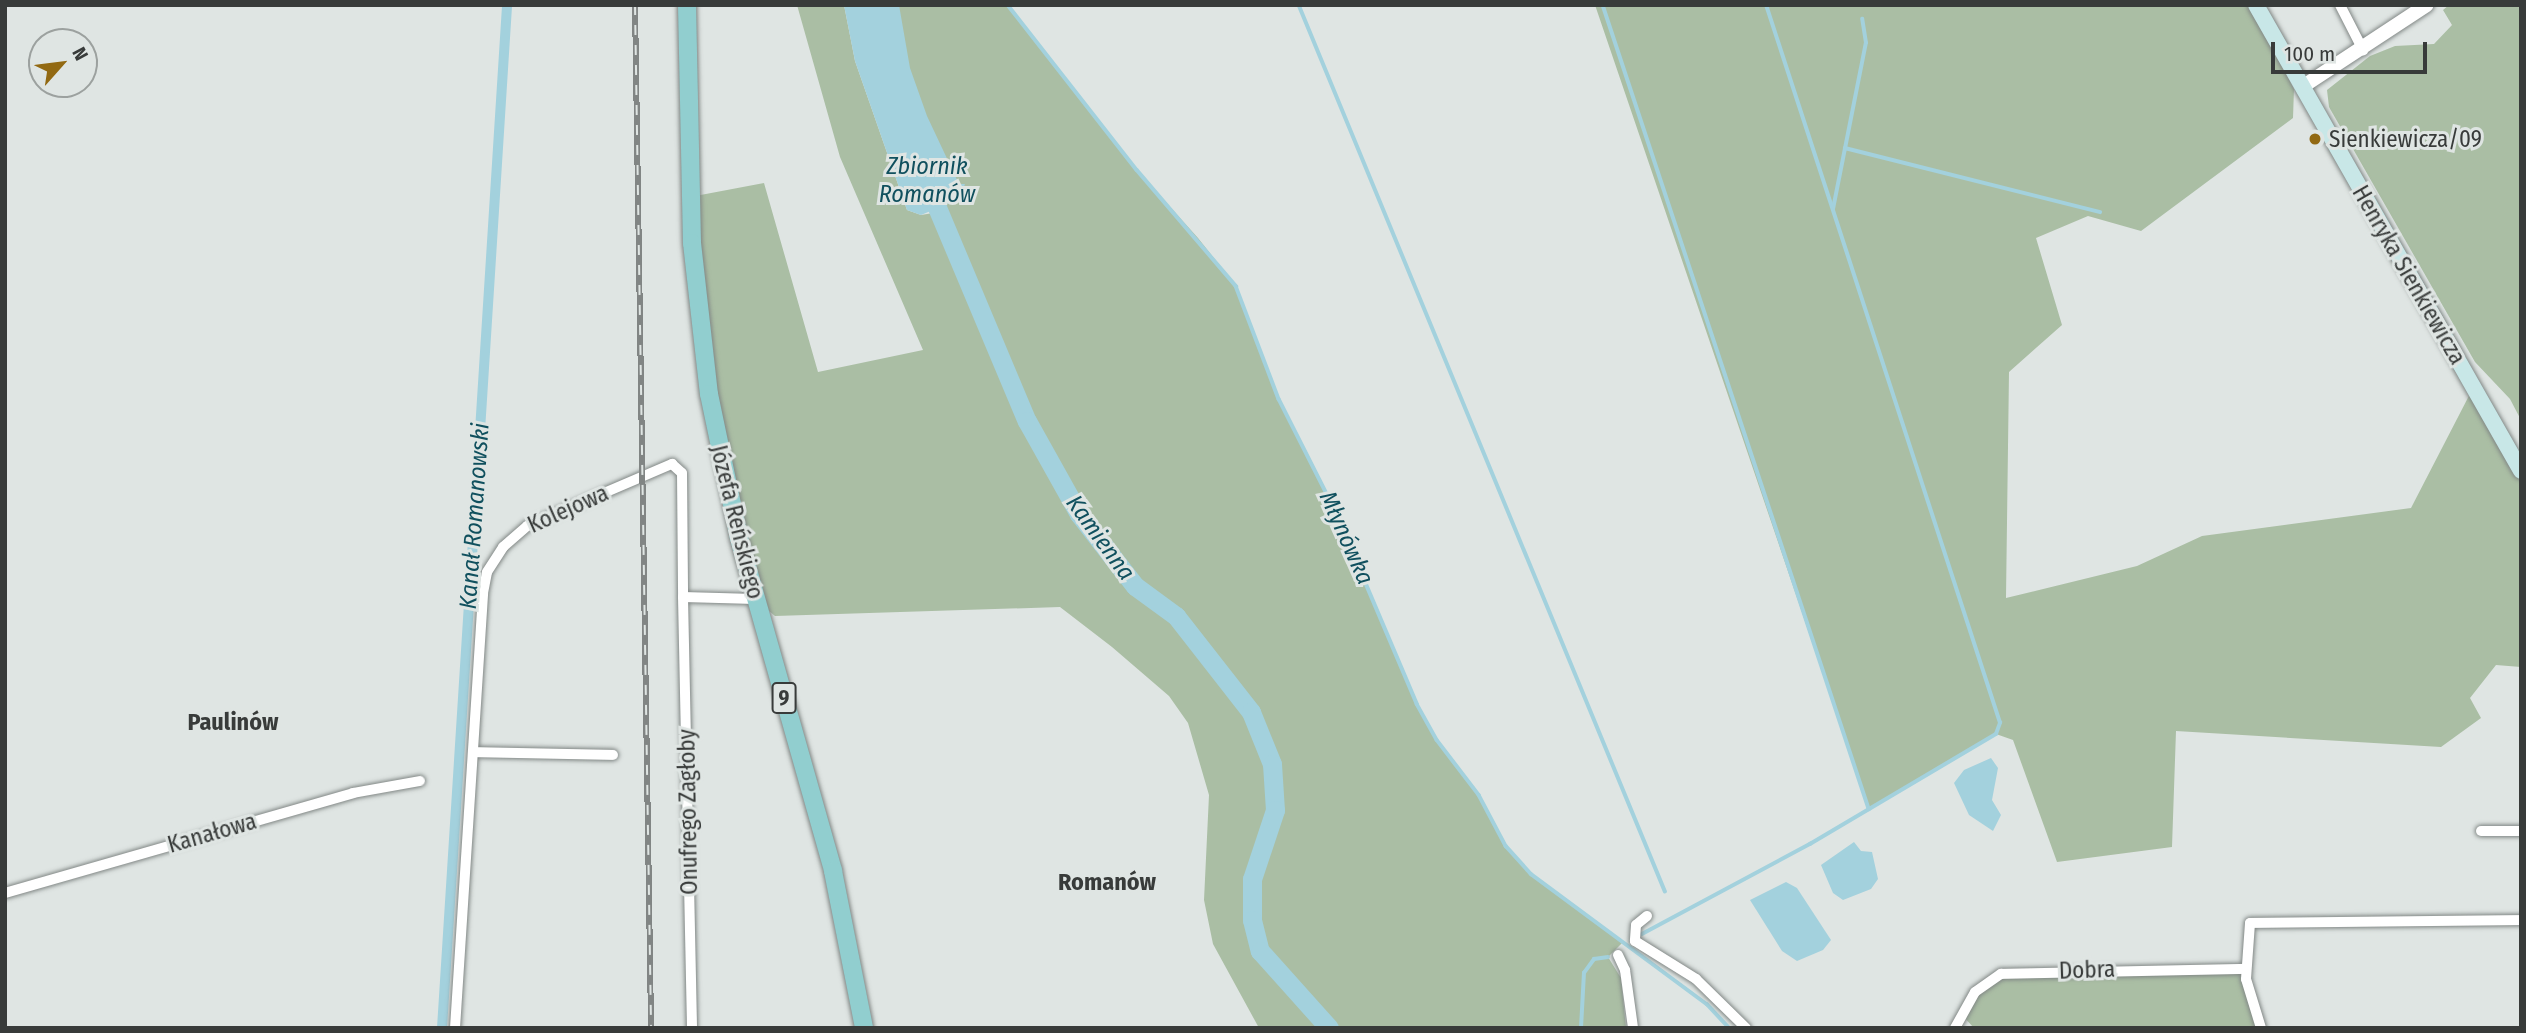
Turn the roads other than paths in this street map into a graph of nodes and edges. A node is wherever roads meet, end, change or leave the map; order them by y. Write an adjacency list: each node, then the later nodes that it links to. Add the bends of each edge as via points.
1 (687, 5): 10 (main road, Józefa Reńskiego / 9, via 699,325 721,462)
2 (2256, 5): 6 (main road, Henryka Sienkiewicza)
3 (2340, 5): 5 (street)
4 (2427, 5): 5 (street)
5 (2363, 50): 6 (street)
6 (2302, 87): 8 (main road, Henryka Sienkiewicza)
7 (676, 466): 9 (street, Onufrego Zagłoby, via 682,473 684,496); 11 (street, Kolejowa, via 667,464 527,526 503,547 487,572 483,593)
8 (2521, 471)
9 (683, 597): 10 (street); 22 (street, Onufrego Zagłoby)
10 (755, 599): 23 (main road, Józefa Reńskiego / 9, via 833,871)
11 (473, 752): 12 (street); 21 (street, Kolejowa)
12 (613, 755)
13 (420, 782): 16 (street, Kanałowa, via 353,793)
14 (2481, 831): 15 (street)
15 (2521, 831)
16 (5, 893)
17 (1647, 916): 25 (street, via 1636,925 1635,941 1696,979)
18 (2521, 920): 20 (street, via 2250,923)
19 (1618, 955): 24 (street, via 1625,970)
20 (2246, 969): 26 (street, Dobra, via 2001,974 1975,992); 27 (street)
21 (455, 1028)
22 (692, 1028)
23 (864, 1028)
24 (1633, 1028)
25 (1745, 1028)
26 (1955, 1028)
27 (2262, 1028)

